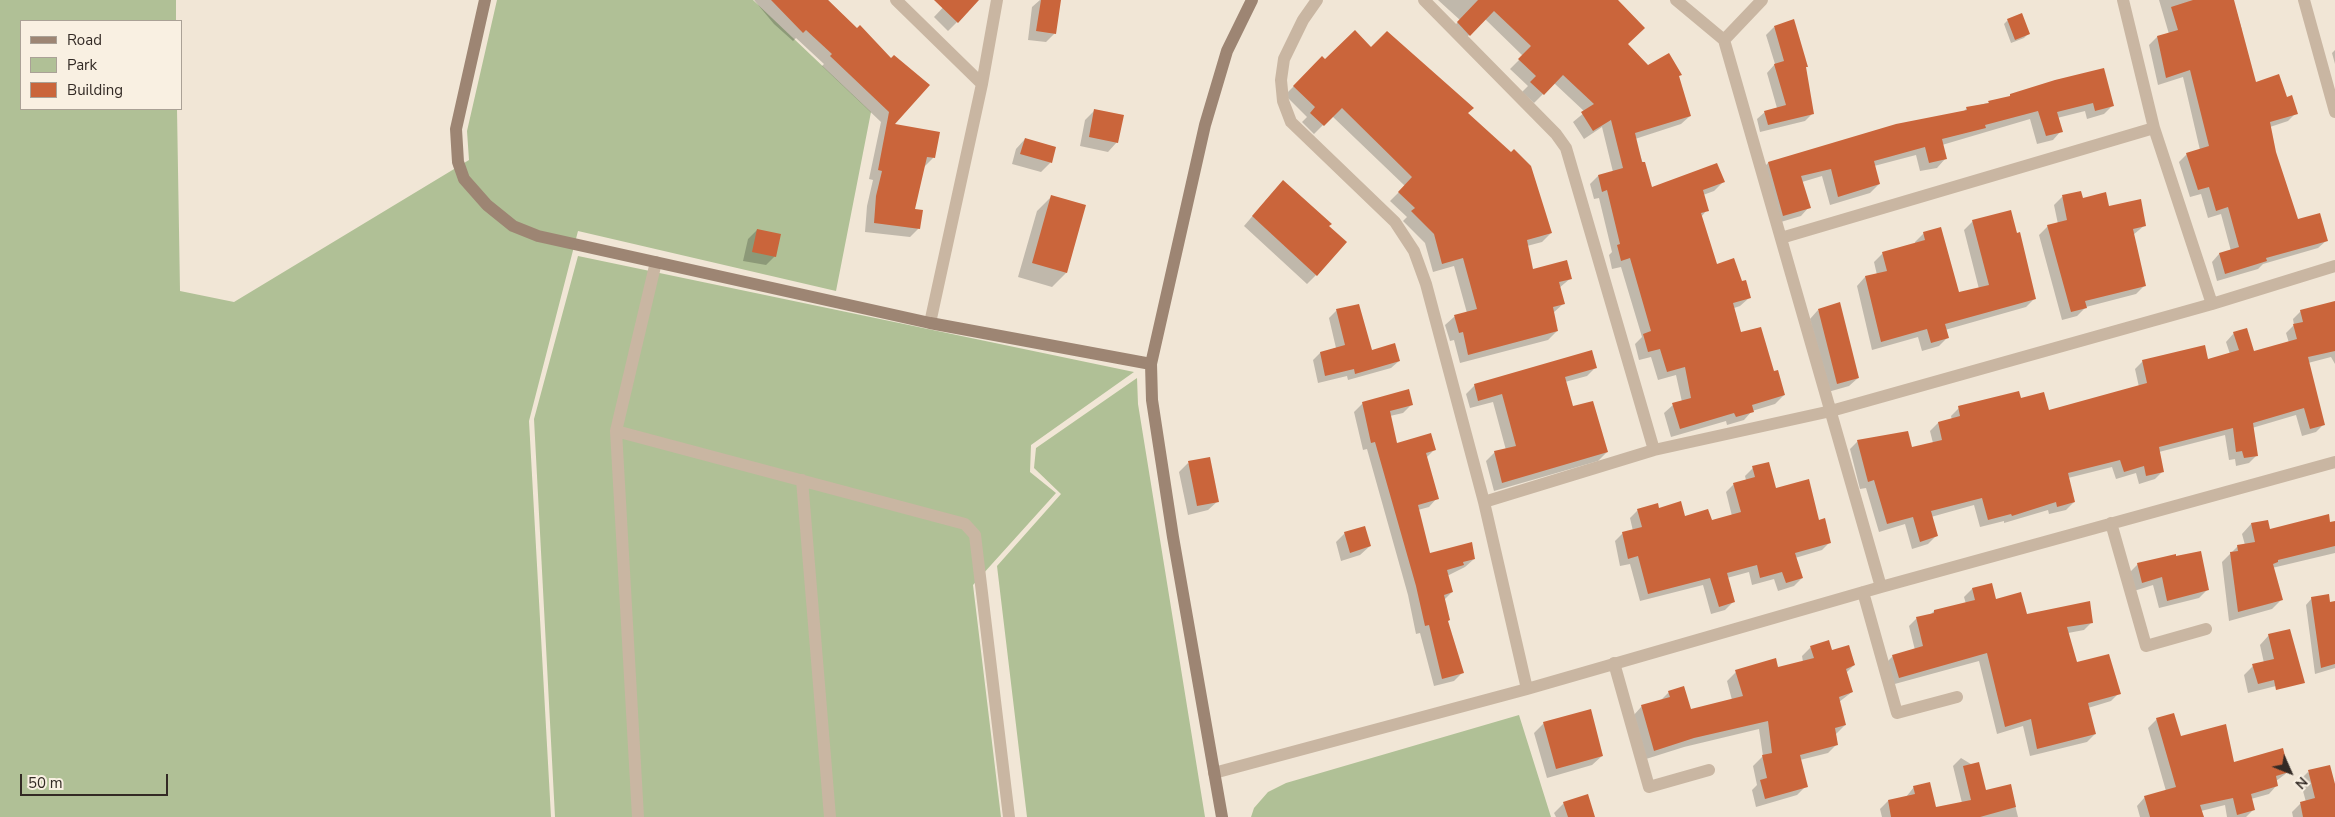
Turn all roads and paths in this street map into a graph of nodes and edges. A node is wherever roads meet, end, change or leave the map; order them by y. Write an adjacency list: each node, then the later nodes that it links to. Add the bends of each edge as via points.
1 (485, 0): 16 (street, via 456,129 458,162 464,179 487,205 513,226 538,236)
2 (896, 0): 12 (street)
3 (997, 0): 12 (street)
4 (1252, 0): 20 (street, via 1227,51 1205,125)
5 (1317, 0): 26 (street, via 1284,59 1283,101 1291,122 1395,222 1414,251 1426,284)
6 (1424, 0): 23 (street, via 1566,148)
7 (1676, 0): 11 (street)
8 (1762, 0): 11 (street)
9 (2123, 0): 14 (street)
10 (2304, 0): 13 (street)
11 (1724, 40): 15 (street)
12 (982, 84): 19 (street)
13 (2335, 112)
14 (2154, 128): 15 (street); 18 (street)
15 (1781, 238): 21 (street)
16 (656, 262): 19 (street); 22 (street)
17 (2335, 266): 18 (street)
18 (2212, 304): 21 (street)
19 (930, 323): 20 (street)
20 (1151, 364): 35 (street, via 1152,400 1170,517)
21 (1831, 411): 23 (street); 28 (street)
22 (616, 430): 25 (street); 36 (street)
23 (1654, 450): 26 (street)
24 (2335, 462): 27 (street)
25 (802, 480): 37 (street); 38 (street, via 965,524 975,535)
26 (1484, 502): 32 (street)
27 (2111, 524): 28 (street); 30 (street, via 2146,646)
28 (1881, 587): 29 (street)
29 (1862, 592): 31 (street); 33 (street, via 1896,714)
30 (2206, 629)
31 (1614, 663): 32 (street); 34 (street, via 1649,787)
32 (1527, 688): 35 (street)
33 (1957, 697)
34 (1709, 770)
35 (1214, 773): 39 (street)
36 (638, 817)
37 (830, 817)
38 (1009, 817)
39 (1222, 817)

